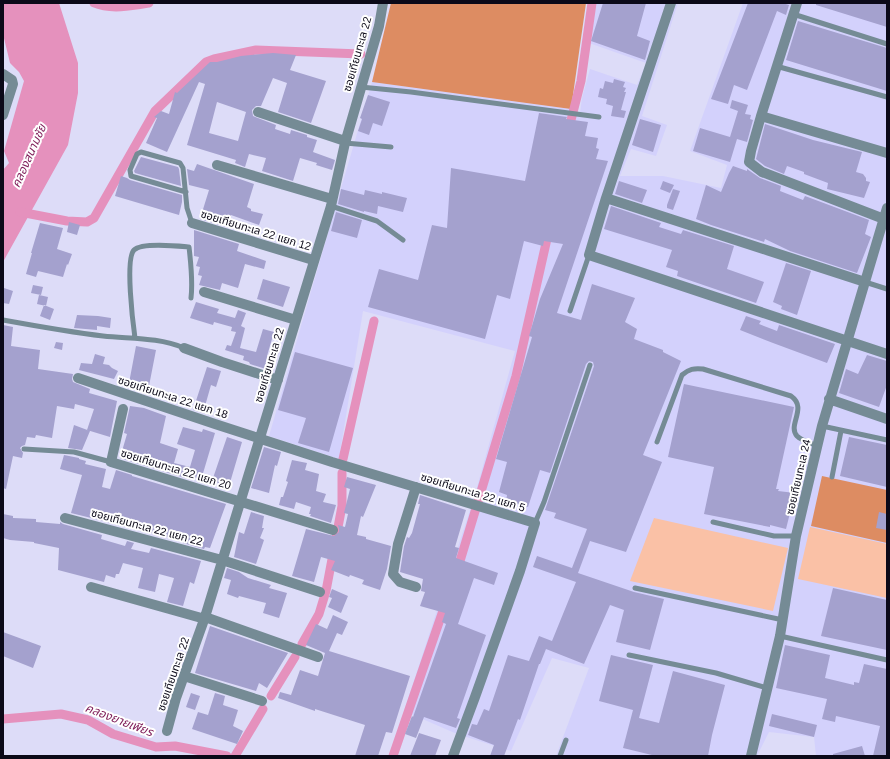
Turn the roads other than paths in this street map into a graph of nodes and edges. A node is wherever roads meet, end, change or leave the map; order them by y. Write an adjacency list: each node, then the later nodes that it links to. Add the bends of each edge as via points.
1 (383, 3): 8 (street, ซอยเทียนทะเล 22)
2 (671, 3): 19 (street)
3 (797, 3): 4 (street)
4 (793, 14): 5 (lane); 6 (street)
5 (887, 44)
6 (776, 66): 9 (lane); 12 (street)
7 (3, 74): 11 (street, via 12,80 13,84)
8 (361, 87): 13 (lane); 14 (street, ซอยเทียนทะเล 22)
9 (887, 97)
10 (258, 112): 14 (street)
11 (3, 114)
12 (761, 116): 16 (street); 22 (street, via 749,159 752,165 762,172)
13 (599, 117)
14 (345, 142): 15 (lane); 20 (street, ซอยเทียนทะเล 22)
15 (391, 147)
16 (887, 153)
17 (217, 166): 20 (street)
18 (186, 192): 18 (lane, via 180,163 141,152 137,154 130,170 131,176); 23 (lane, via 187,208)
19 (606, 198): 25 (street); 27 (street)
20 (331, 203): 24 (lane, via 377,221); 26 (street, ซอยเทียนทะเล 22)
21 (887, 208): 22 (street, ซอยเทียนทะเล 24)
22 (885, 220): 27 (street, ซอยเทียนทะเล 24)
23 (192, 223): 26 (street, ซอยเทียนทะเล 22 แยก 12)
24 (404, 240)
25 (589, 255): 31 (lane); 35 (street)
26 (313, 260): 33 (street, ซอยเทียนทะเล 22)
27 (865, 282): 28 (lane); 35 (street, ซอยเทียนทะเล 24)
28 (887, 290)
29 (204, 292): 33 (street)
30 (191, 298): 34 (lane, via 192,268 189,247 149,246 134,250 130,276)
31 (570, 312)
32 (3, 320): 34 (lane, via 72,332)
33 (296, 320): 40 (street, ซอยเทียนทะเล 22)
34 (135, 338): 36 (lane, via 167,342)
35 (847, 341): 37 (street); 41 (street, ซอยเทียนทะเล 24)
36 (184, 348): 40 (street)
37 (887, 354)
38 (590, 365): 57 (lane)
39 (78, 378): 46 (street, ซอยเทียนทะเล 22 แยก 18)
40 (278, 380): 46 (street, ซอยเทียนทะเล 22)
41 (829, 399): 43 (street); 44 (street, ซอยเทียนทะเล 24)
42 (123, 408): 51 (street, ซอยเทียนทะเล 22 แยก 20)
43 (887, 419)
44 (822, 426): 45 (lane); 49 (street, ซอยเทียนทะเล 24)
45 (841, 431): 47 (lane); 52 (lane)
46 (260, 438): 53 (street, ซอยเทียนทะเล 22 แยก 5); 54 (street, ซอยเทียนทะเล 22)
47 (887, 440)
48 (657, 442): 49 (lane, via 682,376 694,368 791,396 798,403 795,433 800,439)
49 (817, 446): 59 (street, ซอยเทียนทะเล 24)
50 (24, 449): 51 (lane, via 74,452)
51 (111, 462): 54 (street, ซอยเทียนทะเล 22 แยก 20)
52 (832, 476)
53 (416, 487): 57 (street, ซอยเทียนทะเล 22 แยก 5); 62 (street, via 398,544 392,574 400,582)
54 (240, 501): 58 (street, ซอยเทียนทะเล 22 แยก 20); 60 (street, ซอยเทียนทะเล 22)
55 (65, 518): 60 (street, ซอยเทียนทะเล 22 แยก 22)
56 (713, 522): 59 (lane, via 774,536)
57 (535, 523): 76 (street, ซอยเทียนทะเล 22 แยก 5, via 476,697)
58 (333, 530)
59 (796, 536): 66 (street, ซอยเทียนทะเล 24)
60 (222, 560): 64 (street, ซอยเทียนทะเล 22 แยก 22); 65 (street, ซอยเทียนทะเล 22)
61 (91, 587): 65 (street)
62 (416, 587)
63 (635, 588): 66 (lane)
64 (320, 592)
65 (205, 618): 69 (street); 71 (street, ซอยเทียนทะเล 22)
66 (783, 620): 67 (street, ซอยเทียนทะเล 24)
67 (780, 636): 70 (lane); 72 (street, ซอยเทียนทะเล 24)
68 (629, 655): 72 (lane, via 716,673)
69 (318, 657)
70 (887, 660)
71 (184, 676): 73 (street); 74 (street, ซอยเทียนทะเล 22)
72 (767, 688): 78 (street, ซอยเทียนทะเล 24)
73 (262, 701)
74 (167, 731)
75 (566, 740): 77 (lane)
76 (453, 756)
77 (560, 756)
78 (751, 756)

